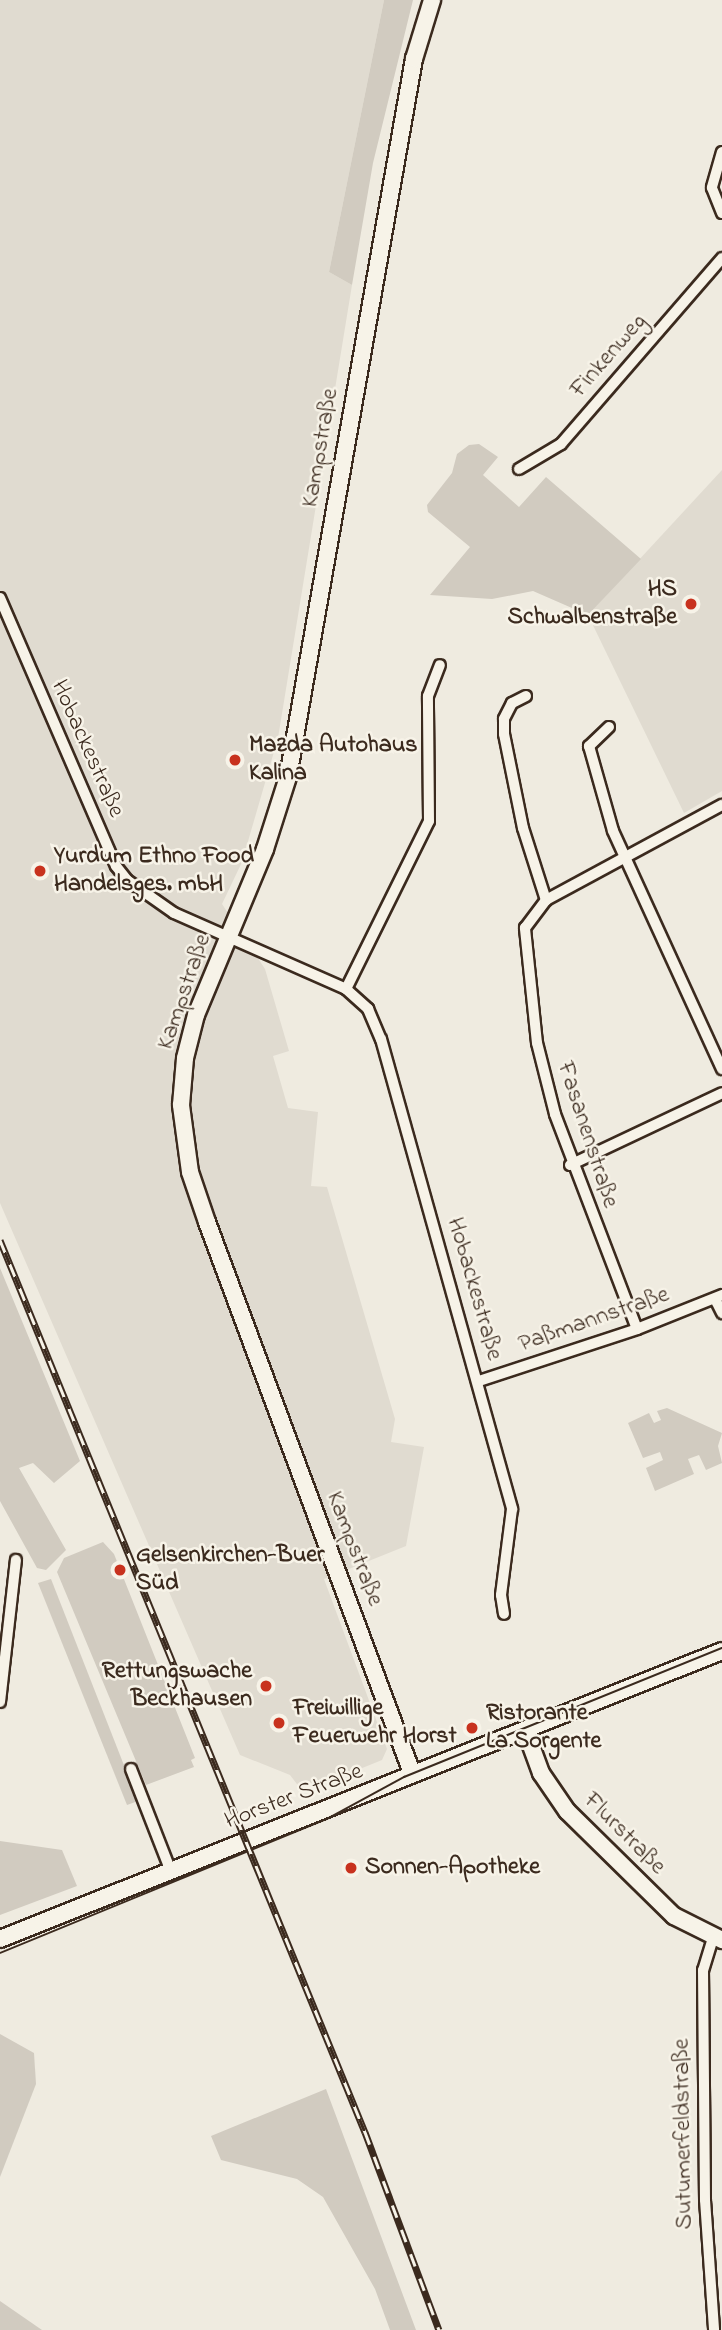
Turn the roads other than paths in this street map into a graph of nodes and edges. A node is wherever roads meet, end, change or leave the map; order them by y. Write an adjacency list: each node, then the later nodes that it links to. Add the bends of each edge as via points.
1 (432, 0): 13 (street, Kampstraße, via 414,59 288,776 265,849)
2 (722, 152): 3 (street, via 712,188)
3 (722, 213)
4 (722, 258): 5 (street, Finkenweg, via 561,444)
5 (519, 469)
6 (0, 598): 13 (street, Hobackestraße, via 116,866 156,903)
7 (440, 665): 14 (street, via 428,696 429,821)
8 (526, 696): 12 (street, via 512,703 504,719 504,734 523,828)
9 (609, 727): 11 (street, via 589,746)
10 (722, 805): 11 (street)
11 (626, 859): 12 (street); 15 (street)
12 (546, 900): 17 (street, Fasanenstraße, via 525,928 525,946 537,1043)
13 (228, 936): 14 (street, Hobackestraße); 28 (street, Kampstraße, via 196,1015 185,1058 181,1105 191,1172)
14 (346, 989): 21 (street, Hobackestraße, via 368,1009 381,1039)
15 (722, 1069)
16 (722, 1093): 17 (street)
17 (570, 1165): 20 (street, Fasanenstraße)
18 (718, 1297): 19 (street); 20 (street, Paßmannstraße)
19 (722, 1313)
20 (637, 1329): 21 (street, Paßmannstraße)
21 (479, 1381): 23 (street, Hobackestraße, via 512,1508 501,1595)
22 (16, 1560): 25 (street)
23 (504, 1614)
24 (722, 1651): 26 (street, Horster Straße)
25 (0, 1702)
26 (526, 1732): 28 (street, Horster Straße); 31 (street, Flurstraße, via 541,1773 567,1811 674,1916)
27 (131, 1769): 29 (street)
28 (412, 1773): 29 (street, Horster Straße)
29 (170, 1869): 30 (street, Horster Straße)
30 (0, 1939)
31 (717, 1939): 32 (street, Sutumerfeldstraße, via 703,1970 705,2200)
32 (714, 2330)

